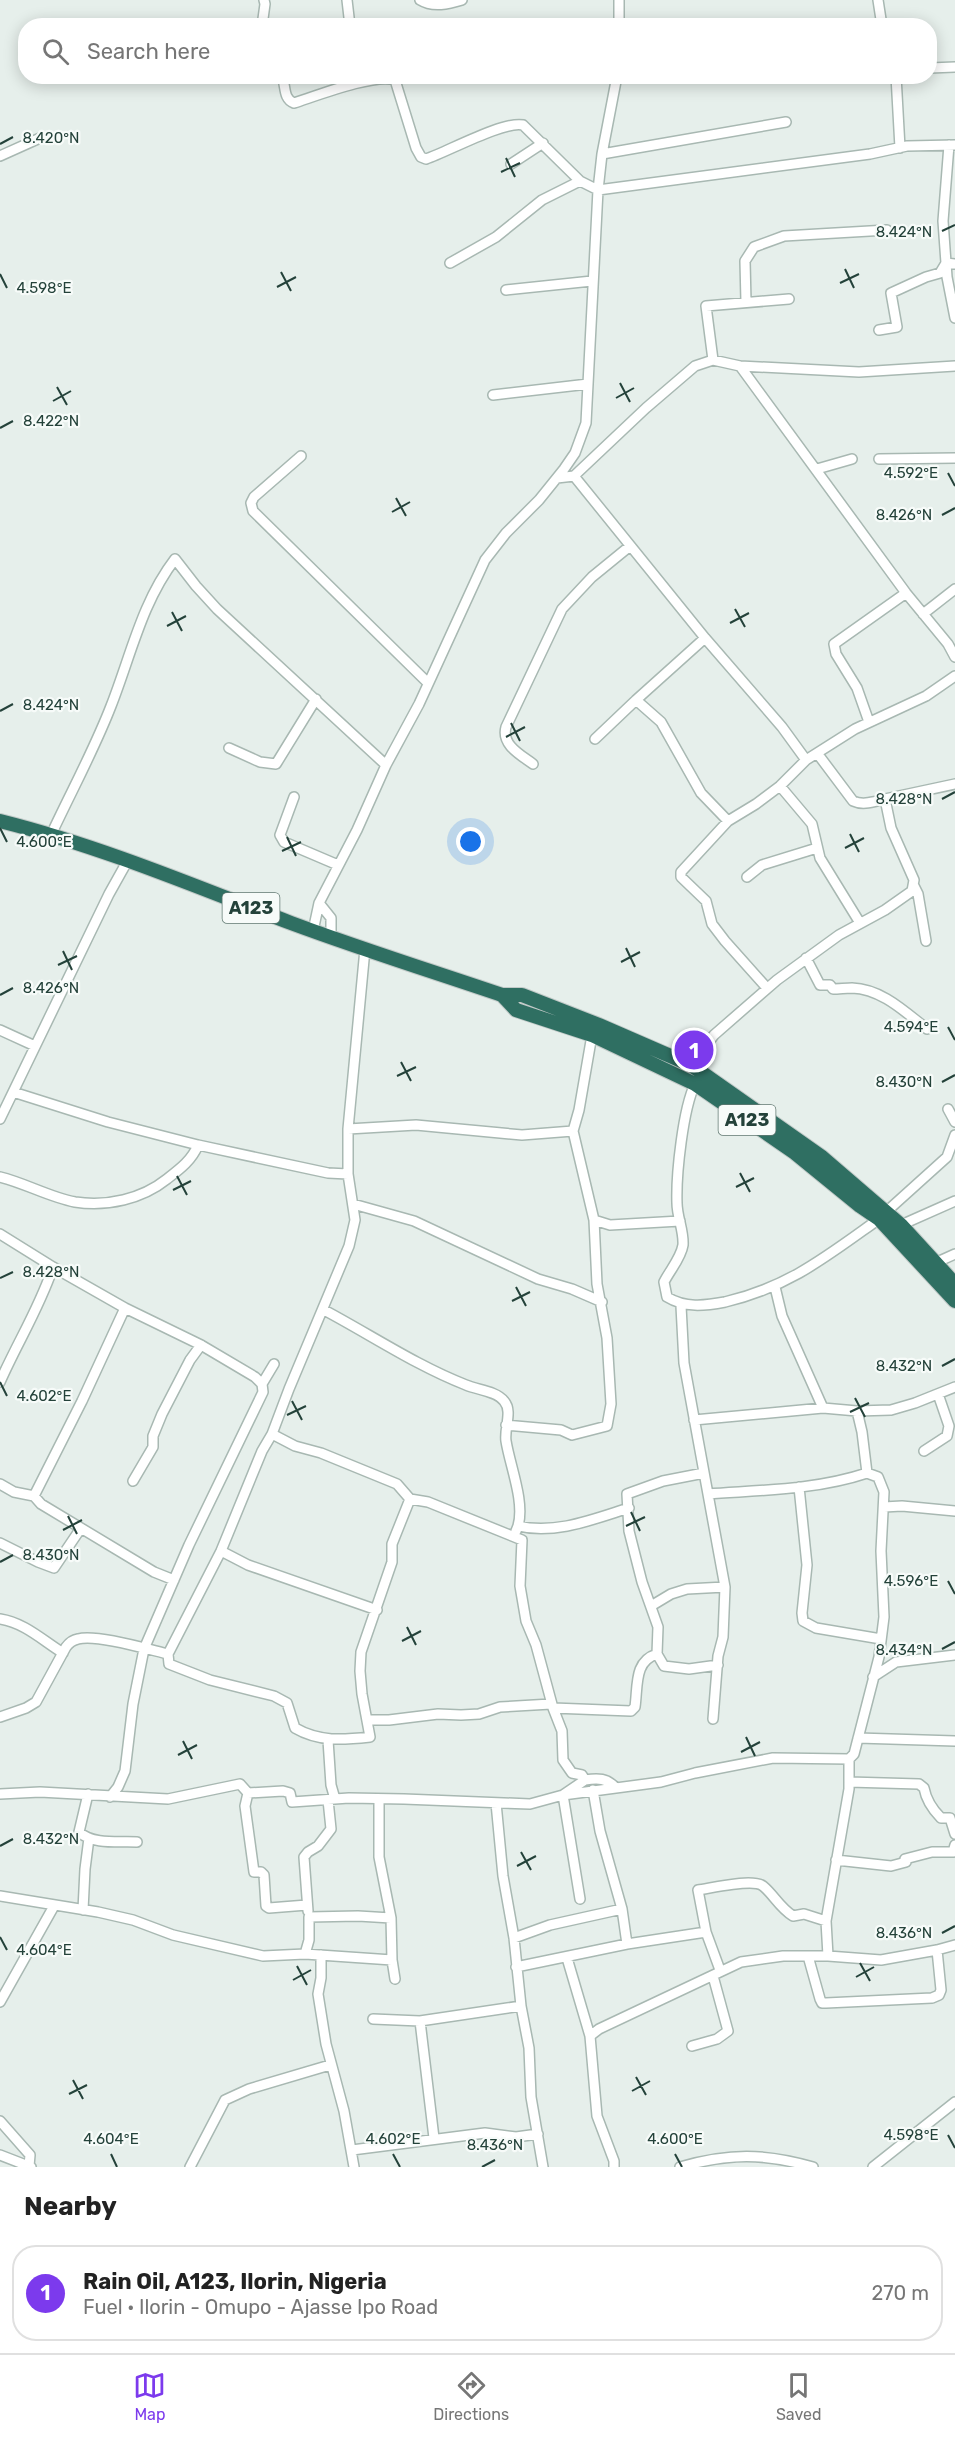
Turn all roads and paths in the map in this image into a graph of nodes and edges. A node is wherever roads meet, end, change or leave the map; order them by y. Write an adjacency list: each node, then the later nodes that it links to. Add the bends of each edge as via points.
1 (264, 0): 7 (street)
2 (347, 0): 8 (street)
3 (420, 0): 4 (street, via 442,5)
4 (462, 0)
5 (619, 0): 9 (street)
6 (878, 0): 10 (street)
7 (263, 18)
8 (349, 18)
9 (619, 18)
10 (881, 18)
11 (955, 67): 12 (street)
12 (937, 68)
13 (284, 84): 14 (street, via 288,101 294,103)
14 (348, 84)
15 (396, 84): 20 (street, via 420,157 426,159 515,124 523,125)
16 (615, 84): 23 (street)
17 (896, 84): 22 (street)
18 (786, 122): 23 (street)
19 (40, 138): 24 (street)
20 (543, 143): 25 (street); 26 (street)
21 (952, 145): 22 (street); 30 (street, via 943,221)
22 (900, 148): 27 (street)
23 (602, 154): 27 (street)
24 (0, 156)
25 (511, 164)
26 (580, 181): 27 (street); 29 (street, via 542,200 496,237)
27 (598, 190): 31 (street)
28 (887, 230): 34 (street, via 784,236 754,247 745,261)
29 (450, 263)
30 (950, 263): 35 (street); 36 (street, via 940,273 891,294 897,327)
31 (592, 281): 32 (street); 40 (street)
32 (506, 290)
33 (789, 299): 34 (street)
34 (746, 302): 37 (street, via 706,306)
35 (955, 318)
36 (879, 330)
37 (712, 360): 38 (street); 47 (street, via 695,366)
38 (740, 366): 39 (street, via 860,372); 46 (street)
39 (955, 366)
40 (588, 384): 41 (street); 48 (street, via 586,423 580,442)
41 (493, 395)
42 (301, 456): 56 (street, via 255,497 253,511)
43 (955, 458): 45 (street)
44 (852, 459): 46 (street)
45 (879, 459)
46 (817, 469): 51 (street)
47 (574, 476): 48 (street); 49 (street)
48 (557, 478): 56 (street, via 485,561)
49 (630, 546): 53 (street); 65 (street, via 592,577 562,609 506,727 508,744)
50 (955, 589): 52 (street)
51 (906, 593): 52 (street); 59 (street, via 834,644)
52 (923, 614): 54 (street)
53 (705, 638): 58 (street); 63 (street)
54 (955, 657)
55 (955, 676): 59 (street, via 926,696)
56 (428, 683): 64 (street)
57 (316, 699): 61 (street, via 276,764 260,762); 64 (street); 72 (street, via 217,609 176,559 157,586 142,619 111,707)
58 (636, 700): 60 (street); 71 (street, via 661,722 701,793)
59 (869, 722): 62 (street)
60 (595, 739)
61 (229, 748)
62 (817, 753): 63 (street); 69 (street, via 853,801 859,804)
63 (806, 760): 67 (street)
64 (386, 765): 75 (street)
65 (533, 765)
66 (955, 784): 69 (street)
67 (780, 786): 71 (street); 73 (street, via 812,824)
68 (294, 797): 75 (street, via 279,835 285,843)
69 (885, 799): 77 (street, via 891,828)
70 (0, 821): 72 (highway, A123)
71 (728, 821): 85 (street, via 680,875 706,902 712,924 725,941)
72 (51, 835): 74 (highway, A123)
73 (817, 848): 76 (street, via 762,865); 79 (street)
74 (128, 860): 80 (highway, A123); 90 (street)
75 (338, 866): 78 (street)
76 (747, 877)
77 (914, 886): 79 (street, via 885,910); 82 (street)
78 (319, 903): 80 (street); 81 (street, via 331,918)
79 (860, 923): 84 (street)
80 (314, 931): 81 (highway, A123)
81 (331, 938): 83 (highway, A123)
82 (926, 941)
83 (365, 949): 86 (highway, A123); 97 (street)
84 (806, 957): 85 (street); 87 (street, via 820,985 874,992)
85 (767, 988): 91 (street, via 714,1035)
86 (502, 995): 89 (highway, A123, via 516,1010); 91 (highway, A123, via 522,995)
87 (927, 1029)
88 (0, 1030): 90 (street)
89 (592, 1035): 92 (highway, A123); 98 (street)
90 (35, 1047): 93 (street)
91 (691, 1065): 105 (highway, A123, via 803,1143)
92 (695, 1084): 105 (highway, A123, via 795,1153 860,1206); 107 (street, via 689,1097 681,1151 677,1200)
93 (13, 1092): 95 (street); 100 (street)
94 (948, 1109): 96 (street)
95 (0, 1119)
96 (955, 1122)
97 (348, 1129): 98 (street, via 416,1125 522,1135); 101 (street)
98 (573, 1131): 106 (street)
99 (955, 1135): 105 (street, via 947,1157)
100 (198, 1145): 101 (street); 102 (street, via 194,1155 165,1180 118,1202 74,1202)
101 (348, 1174): 104 (street)
102 (0, 1177)
103 (955, 1201): 108 (street)
104 (353, 1204): 116 (street, via 414,1221 538,1280); 119 (street, via 352,1235)
105 (883, 1215): 108 (highway, A123); 114 (street, via 809,1268); 115 (highway, A123)
106 (594, 1220): 107 (street, via 610,1225); 116 (street, via 597,1284)
107 (680, 1221): 117 (street, via 683,1244 664,1282 667,1297)
108 (901, 1225): 111 (highway, A123)
109 (0, 1234): 112 (street)
110 (955, 1254): 111 (street)
111 (935, 1263): 113 (highway, A123)
112 (53, 1267): 118 (street); 122 (street, via 45,1292)
113 (955, 1284)
114 (775, 1287): 117 (street, via 715,1304); 126 (street, via 782,1316)
115 (955, 1301)
116 (602, 1302): 129 (street, via 611,1404 607,1426 572,1436 561,1430)
117 (681, 1306): 128 (street, via 684,1362)
118 (125, 1308): 120 (street); 138 (street)
119 (324, 1310): 129 (street, via 443,1377 496,1395 509,1410); 130 (street)
120 (201, 1345): 123 (street); 134 (street, via 162,1414 153,1447)
121 (274, 1364): 123 (street)
122 (0, 1382)
123 (262, 1384): 147 (street, via 263,1392)
124 (955, 1387): 125 (street)
125 (938, 1394): 127 (street, via 901,1408); 131 (street, via 948,1431)
126 (823, 1408): 127 (street); 128 (street)
127 (857, 1412): 133 (street)
128 (694, 1419): 132 (street)
129 (506, 1425): 144 (street, via 521,1517)
130 (272, 1434): 139 (street, via 397,1484); 146 (street)
131 (924, 1451)
132 (704, 1473): 137 (street); 140 (street, via 663,1481 627,1494)
133 (867, 1473): 136 (street); 141 (street, via 878,1477 884,1492)
134 (133, 1481)
135 (0, 1484): 138 (street)
136 (799, 1487): 137 (street); 152 (street, via 807,1565 803,1621 816,1628)
137 (708, 1494): 148 (street)
138 (34, 1496): 143 (street)
139 (410, 1499): 144 (street); 150 (street, via 392,1544 392,1562)
140 (629, 1508): 144 (street, via 562,1527); 149 (street, via 629,1531)
141 (884, 1508): 142 (street); 152 (street, via 880,1551 884,1617)
142 (955, 1511)
143 (81, 1528): 145 (street, via 54,1568); 147 (street)
144 (518, 1534): 162 (street, via 526,1621)
145 (0, 1543)
146 (221, 1551): 150 (street, via 248,1565); 155 (street)
147 (174, 1580): 153 (street)
148 (725, 1587): 149 (street, via 687,1589); 160 (street)
149 (651, 1606): 156 (street, via 658,1628)
150 (377, 1610): 165 (street, via 362,1652 360,1671)
151 (0, 1619): 154 (street, via 26,1627)
152 (881, 1639): 158 (street)
153 (144, 1648): 154 (street, via 79,1638 70,1642); 155 (street); 178 (street, via 125,1771)
154 (63, 1653): 163 (street, via 36,1702)
155 (168, 1654): 167 (street, via 169,1664 210,1680 274,1696 287,1703 295,1728)
156 (657, 1654): 160 (street, via 664,1666 671,1668); 162 (street, via 640,1665 635,1707 631,1711)
157 (955, 1655): 159 (street)
158 (879, 1657): 159 (street); 161 (street)
159 (896, 1662): 161 (street)
160 (718, 1665): 164 (street)
161 (873, 1677): 166 (street)
162 (552, 1706): 165 (street, via 500,1707 461,1716); 170 (street, via 562,1731 565,1765)
163 (0, 1717)
164 (713, 1719)
165 (367, 1720): 167 (street, via 370,1737)
166 (858, 1738): 168 (street); 169 (street)
167 (328, 1740): 179 (street)
168 (955, 1741)
169 (849, 1759): 171 (street); 172 (street, via 773,1758)
170 (585, 1780): 172 (street, via 610,1781); 177 (street)
171 (849, 1782): 182 (street, via 919,1784 938,1815 950,1818); 186 (street)
172 (616, 1788): 173 (street)
173 (593, 1790): 177 (street); 191 (street)
174 (248, 1793): 178 (street, via 240,1784 168,1799); 179 (street, via 283,1791 290,1793 292,1802); 189 (street, via 245,1806 254,1872 264,1875 266,1906)
175 (0, 1794): 176 (street)
176 (88, 1794): 178 (street); 183 (street, via 79,1832)
177 (563, 1795): 181 (street, via 530,1804); 188 (street)
178 (110, 1797)
179 (331, 1800): 180 (street); 189 (street, via 331,1829 304,1857)
180 (379, 1800): 181 (street); 194 (street, via 378,1857)
181 (496, 1803): 197 (street)
182 (955, 1834)
183 (90, 1838): 184 (street); 192 (street)
184 (137, 1842)
185 (955, 1845): 186 (street, via 953,1852 918,1855 891,1866)
186 (836, 1860): 195 (street)
187 (0, 1896): 190 (street)
188 (580, 1899)
189 (307, 1905): 193 (street)
190 (54, 1906): 192 (street); 210 (street)
191 (622, 1909): 197 (street, via 550,1925); 198 (street)
192 (83, 1910): 201 (street, via 263,1956)
193 (309, 1917): 194 (street); 201 (street)
194 (391, 1918): 206 (street)
195 (826, 1921): 196 (street, via 804,1914 793,1916 756,1882 698,1890); 204 (street)
196 (706, 1932): 198 (street); 208 (street)
197 (514, 1938): 207 (street)
198 (627, 1944): 205 (street)
199 (955, 1945): 200 (street)
200 (937, 1950): 203 (street, via 939,1995 826,2003 820,1999); 204 (street, via 881,1960)
201 (305, 1954): 202 (street)
202 (321, 1955): 206 (street); 216 (street, via 318,1994)
203 (808, 1956): 204 (street); 208 (street, via 741,1962)
204 (828, 1956)
205 (567, 1958): 207 (street); 214 (street)
206 (392, 1959): 209 (street)
207 (516, 1967): 211 (street)
208 (716, 1973): 214 (street); 215 (street, via 728,2031 717,2039)
209 (395, 1979)
210 (0, 2002)
211 (520, 2006): 213 (street); 219 (street, via 529,2048 531,2097)
212 (373, 2019): 213 (street)
213 (420, 2021): 220 (street)
214 (590, 2036): 227 (street, via 597,2116)
215 (692, 2046)
216 (330, 2065): 221 (street); 224 (street, via 225,2100)
217 (955, 2102): 230 (street)
218 (0, 2121): 223 (street, via 30,2155)
219 (538, 2134): 220 (street, via 516,2137 485,2133); 226 (street)
220 (434, 2138): 221 (street)
221 (352, 2150): 225 (street)
222 (0, 2155): 223 (street)
223 (26, 2166)
224 (190, 2167)
225 (354, 2167)
226 (543, 2167)
227 (614, 2167)
228 (680, 2167): 229 (street, via 734,2156)
229 (813, 2167)
230 (873, 2167)

